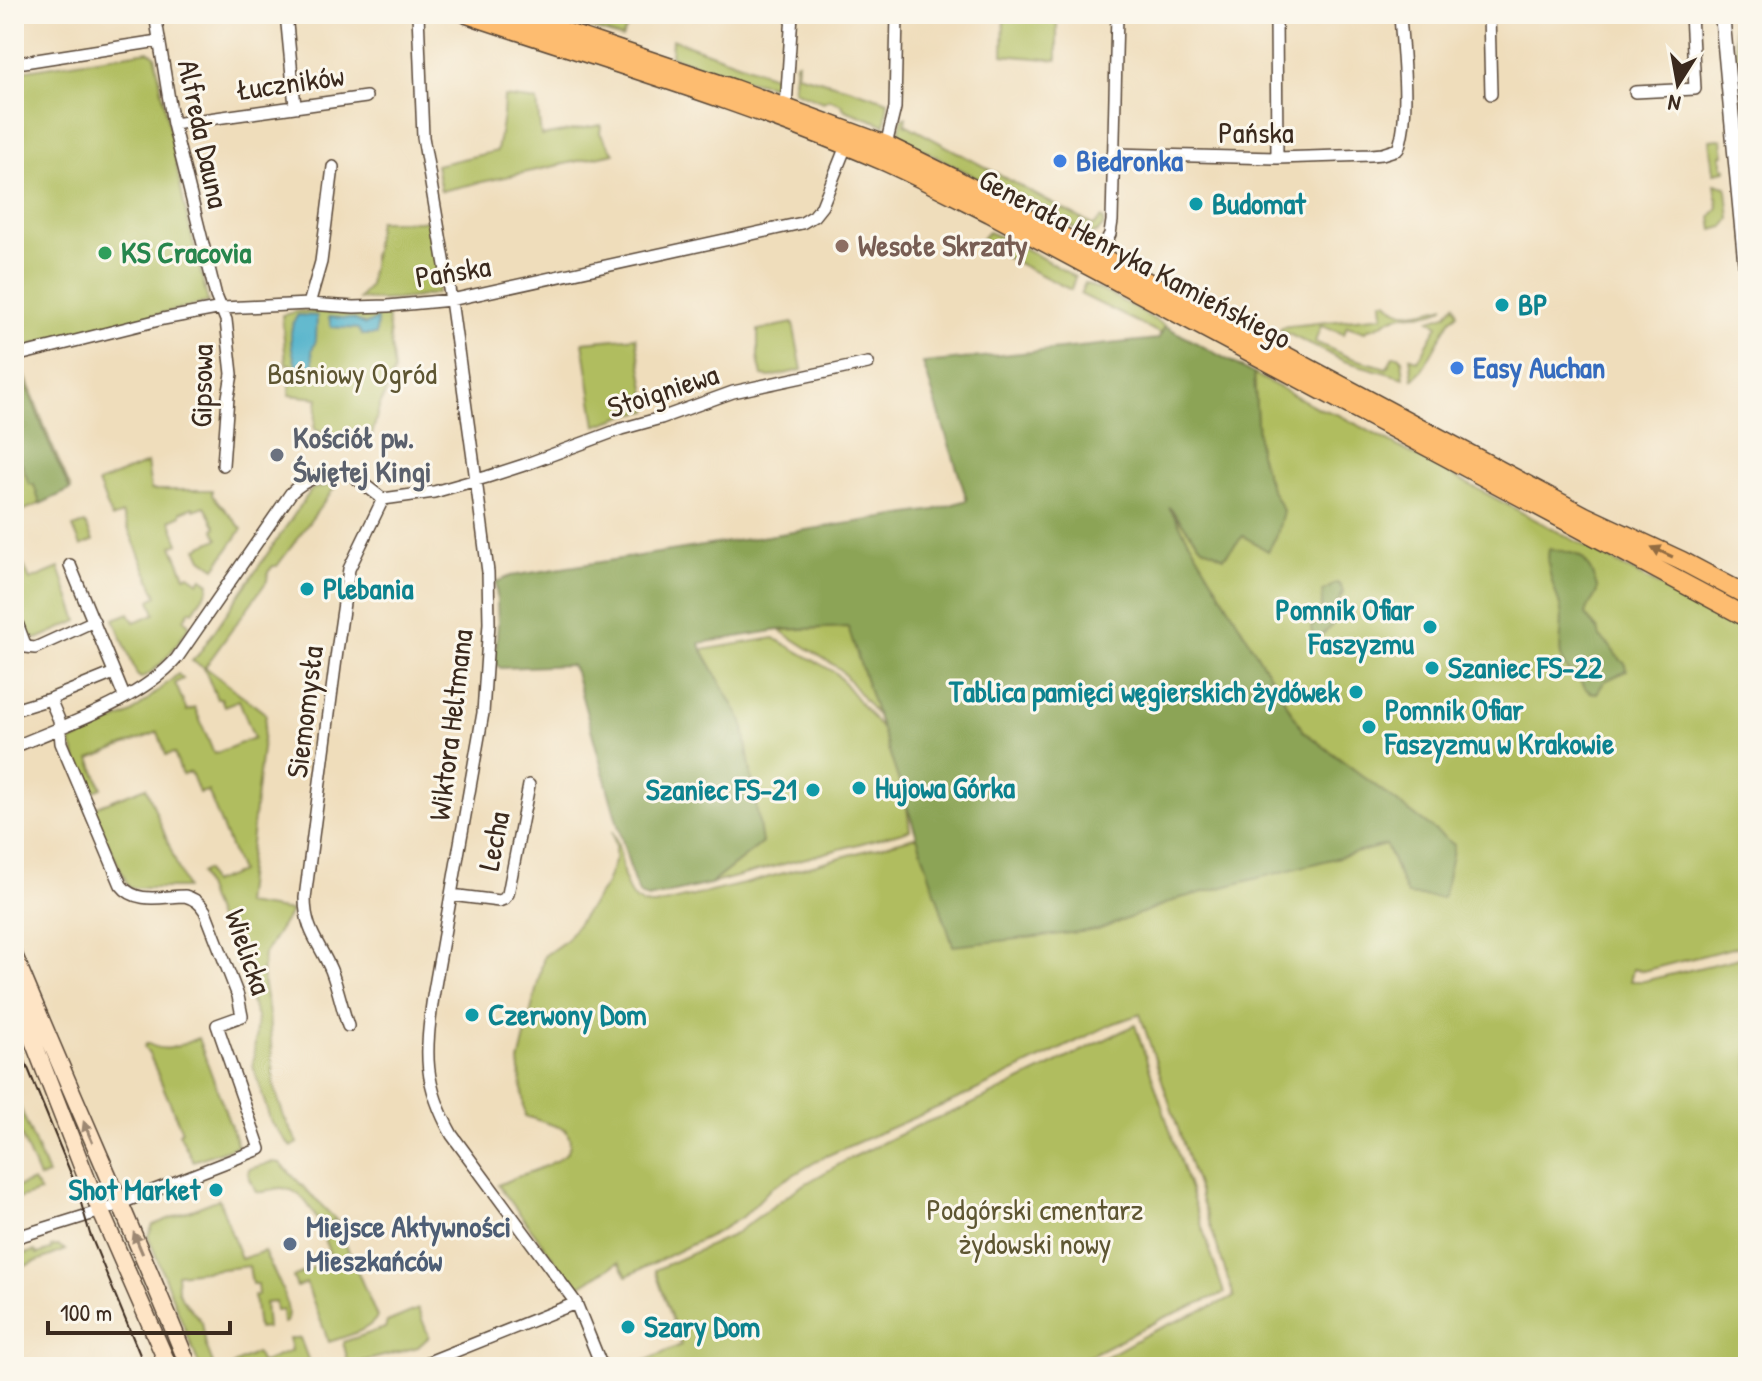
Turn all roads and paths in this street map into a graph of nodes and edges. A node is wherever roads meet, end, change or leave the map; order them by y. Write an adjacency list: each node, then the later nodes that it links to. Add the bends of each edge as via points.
1 (155, 14): 14 (street, Alfreda Dauna)
2 (286, 14): 19 (street)
3 (418, 14): 30 (street, Wiktora Heltmana, via 423,137)
4 (467, 14): 23 (main road, Generała Henryka Kamieńskiego, via 712,95)
5 (511, 14): 20 (main road, Generała Henryka Kamieńskiego)
6 (792, 14): 20 (street)
7 (897, 14): 22 (street, via 895,108)
8 (1117, 14): 24 (street)
9 (1276, 14): 25 (street)
10 (1400, 14): 25 (street, Pańska, via 1405,110 1398,149)
11 (1489, 14): 17 (street)
12 (1691, 14): 16 (street, via 1695,89)
13 (1722, 14): 28 (street)
14 (158, 41): 15 (street, via 24,62); 21 (street, Alfreda Dauna)
15 (14, 56)
16 (1635, 92)
17 (1491, 94)
18 (366, 97): 19 (street, Łuczników)
19 (295, 106): 21 (street, Łuczników)
20 (786, 107): 22 (main road, Generała Henryka Kamieńskiego)
21 (173, 124): 32 (street, Alfreda Dauna)
22 (886, 145): 27 (main road, Generała Henryka Kamieńskiego)
23 (846, 146): 30 (street, Pańska, via 822,206 802,223); 41 (main road, Generała Henryka Kamieńskiego, via 990,213)
24 (1113, 154): 25 (street, Pańska); 27 (street, via 1112,221)
25 (1277, 158)
26 (333, 167): 31 (street, via 321,262)
27 (1099, 256): 39 (main road, Generała Henryka Kamieńskiego, one-way to 27, via 1585,516)
28 (1747, 275): 29 (street)
29 (1748, 290)
30 (451, 300): 31 (street, Pańska, via 354,307); 36 (street, Wiktora Heltmana)
31 (309, 304): 32 (street, Pańska)
32 (222, 308): 33 (street, Pańska); 35 (street, Gipsowa, via 232,374)
33 (19, 355)
34 (868, 363): 36 (street, Stoigniewa, via 733,392)
35 (223, 465)
36 (476, 480): 37 (street); 50 (street, Wiktora Heltmana, via 488,572 486,673)
37 (383, 499): 44 (street, via 348,472 299,484 177,658); 53 (street, Siemomysła, via 349,569 305,898 309,929 331,970)
38 (70, 565): 42 (street)
39 (1742, 589)
40 (14, 615): 42 (street, via 26,647 35,648)
41 (1748, 618)
42 (94, 621): 43 (street)
43 (114, 673): 44 (street); 45 (street)
44 (124, 696): 47 (street)
45 (50, 699): 46 (street); 47 (street, Wielicka)
46 (14, 710)
47 (60, 728): 48 (street); 54 (street, Wielicka, via 61,743 121,885 141,897 185,896 205,911 242,1016 217,1025 260,1149)
48 (14, 747)
49 (529, 785): 50 (street, Lecha, via 508,894 499,901)
50 (451, 895): 57 (street, Wiktora Heltmana, via 429,1023 431,1090 452,1135)
51 (14, 955): 54 (main road, one-way to 51)
52 (14, 992): 55 (main road)
53 (348, 1026)
54 (120, 1203): 55 (street); 60 (main road, one-way to 54)
55 (101, 1211): 56 (street); 59 (main road)
56 (14, 1238)
57 (576, 1303): 58 (street); 62 (street, Wiktora Heltmana)
58 (440, 1362): 61 (street)
59 (169, 1367)
60 (189, 1367)
61 (416, 1367)
62 (602, 1367)

